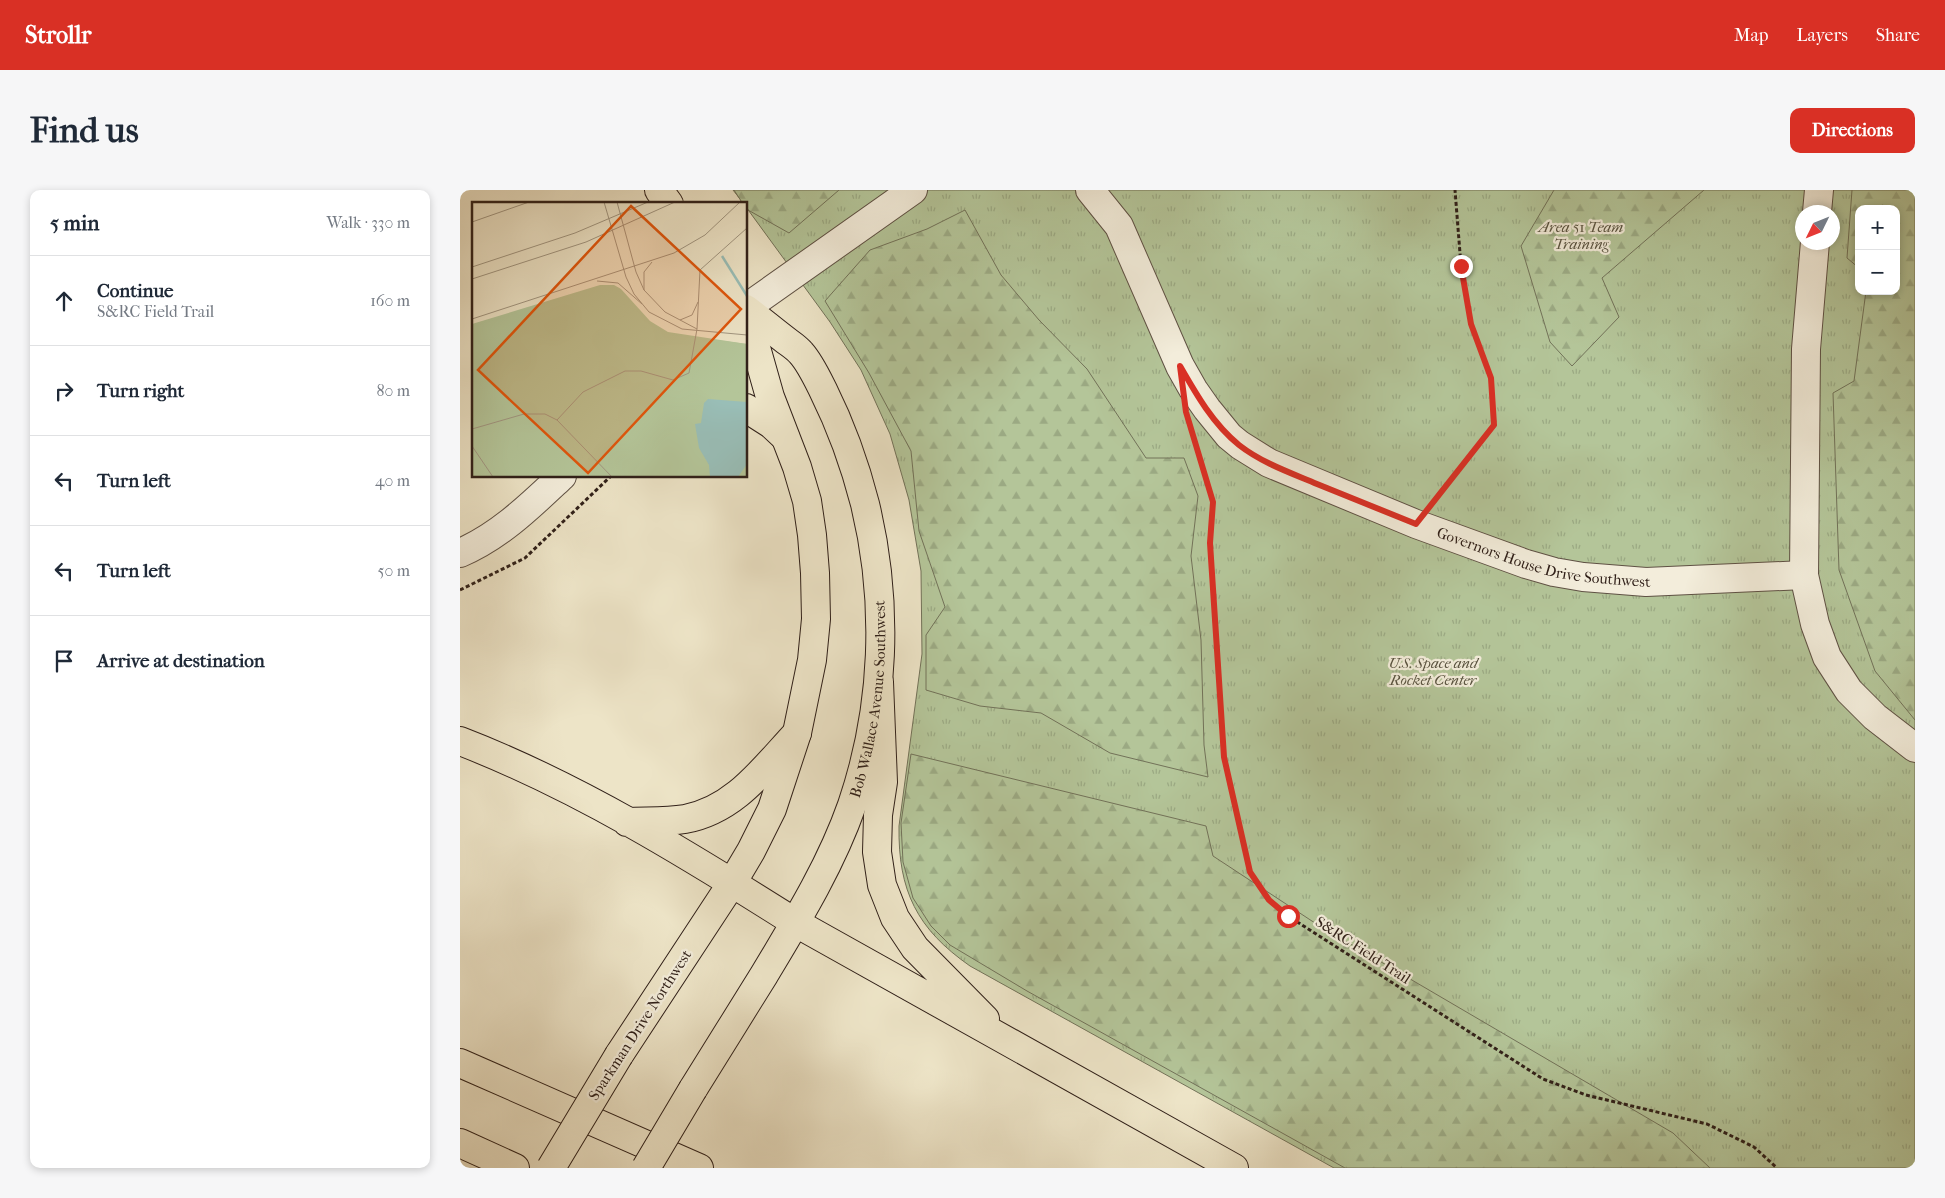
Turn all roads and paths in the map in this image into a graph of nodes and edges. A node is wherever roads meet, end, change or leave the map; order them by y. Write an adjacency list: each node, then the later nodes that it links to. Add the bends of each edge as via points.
1 (659, 190): 6 (main road)
2 (913, 190): 9 (street)
3 (1090, 190): 17 (street, Governors House Drive Southwest, via 1119,226 1180,366 1193,389 1229,436 1269,463)
4 (1455, 190): 17 (path, via 1461,266 1471,324 1491,378 1494,425)
5 (1819, 190): 7 (street)
6 (668, 202)
7 (1818, 205)
8 (1814, 250): 19 (street, via 1806,349)
9 (748, 309)
10 (748, 312): 21 (main road, Bob Wallace Avenue Southwest, via 801,352 845,439 872,531 879,588)
11 (748, 317): 14 (main road, via 770,397)
12 (748, 409): 14 (main road)
13 (1192, 430): 36 (path, S&RC Field Trail, via 1213,502 1210,543 1224,757 1250,872 1269,900 1543,1079 1586,1095 1707,1124 1754,1148)
14 (786, 438): 22 (main road, via 807,501 815,573 816,619 812,660)
15 (560, 478): 18 (street, via 512,521)
16 (609, 478): 20 (path, via 526,558)
17 (1416, 524): 19 (street, Governors House Drive Southwest, via 1526,564 1583,578 1646,582)
18 (460, 553)
19 (1804, 574): 24 (street, via 1815,624 1832,664 1849,690 1875,717)
20 (460, 590)
21 (879, 682): 27 (main road, Bob Wallace Avenue Southwest, via 863,768 851,806); 28 (main road, via 883,782 876,852 887,901 915,948)
22 (797, 733): 25 (main road, via 743,790 713,810 675,820); 26 (main road, via 772,810)
23 (460, 741): 25 (main road, via 490,752)
24 (1915, 748)
25 (627, 822): 26 (main road)
26 (732, 883): 27 (main road); 32 (main road, Sparkman Drive Northwest, bridge, via 619,1055)
27 (796, 923): 28 (main road); 33 (main road, Bob Wallace Avenue Southwest, bridge)
28 (1007, 1041): 35 (main road)
29 (460, 1063): 34 (main road)
30 (460, 1143): 31 (main road)
31 (516, 1168)
32 (551, 1168)
33 (646, 1168)
34 (699, 1168)
35 (1234, 1168)
36 (1777, 1168)

